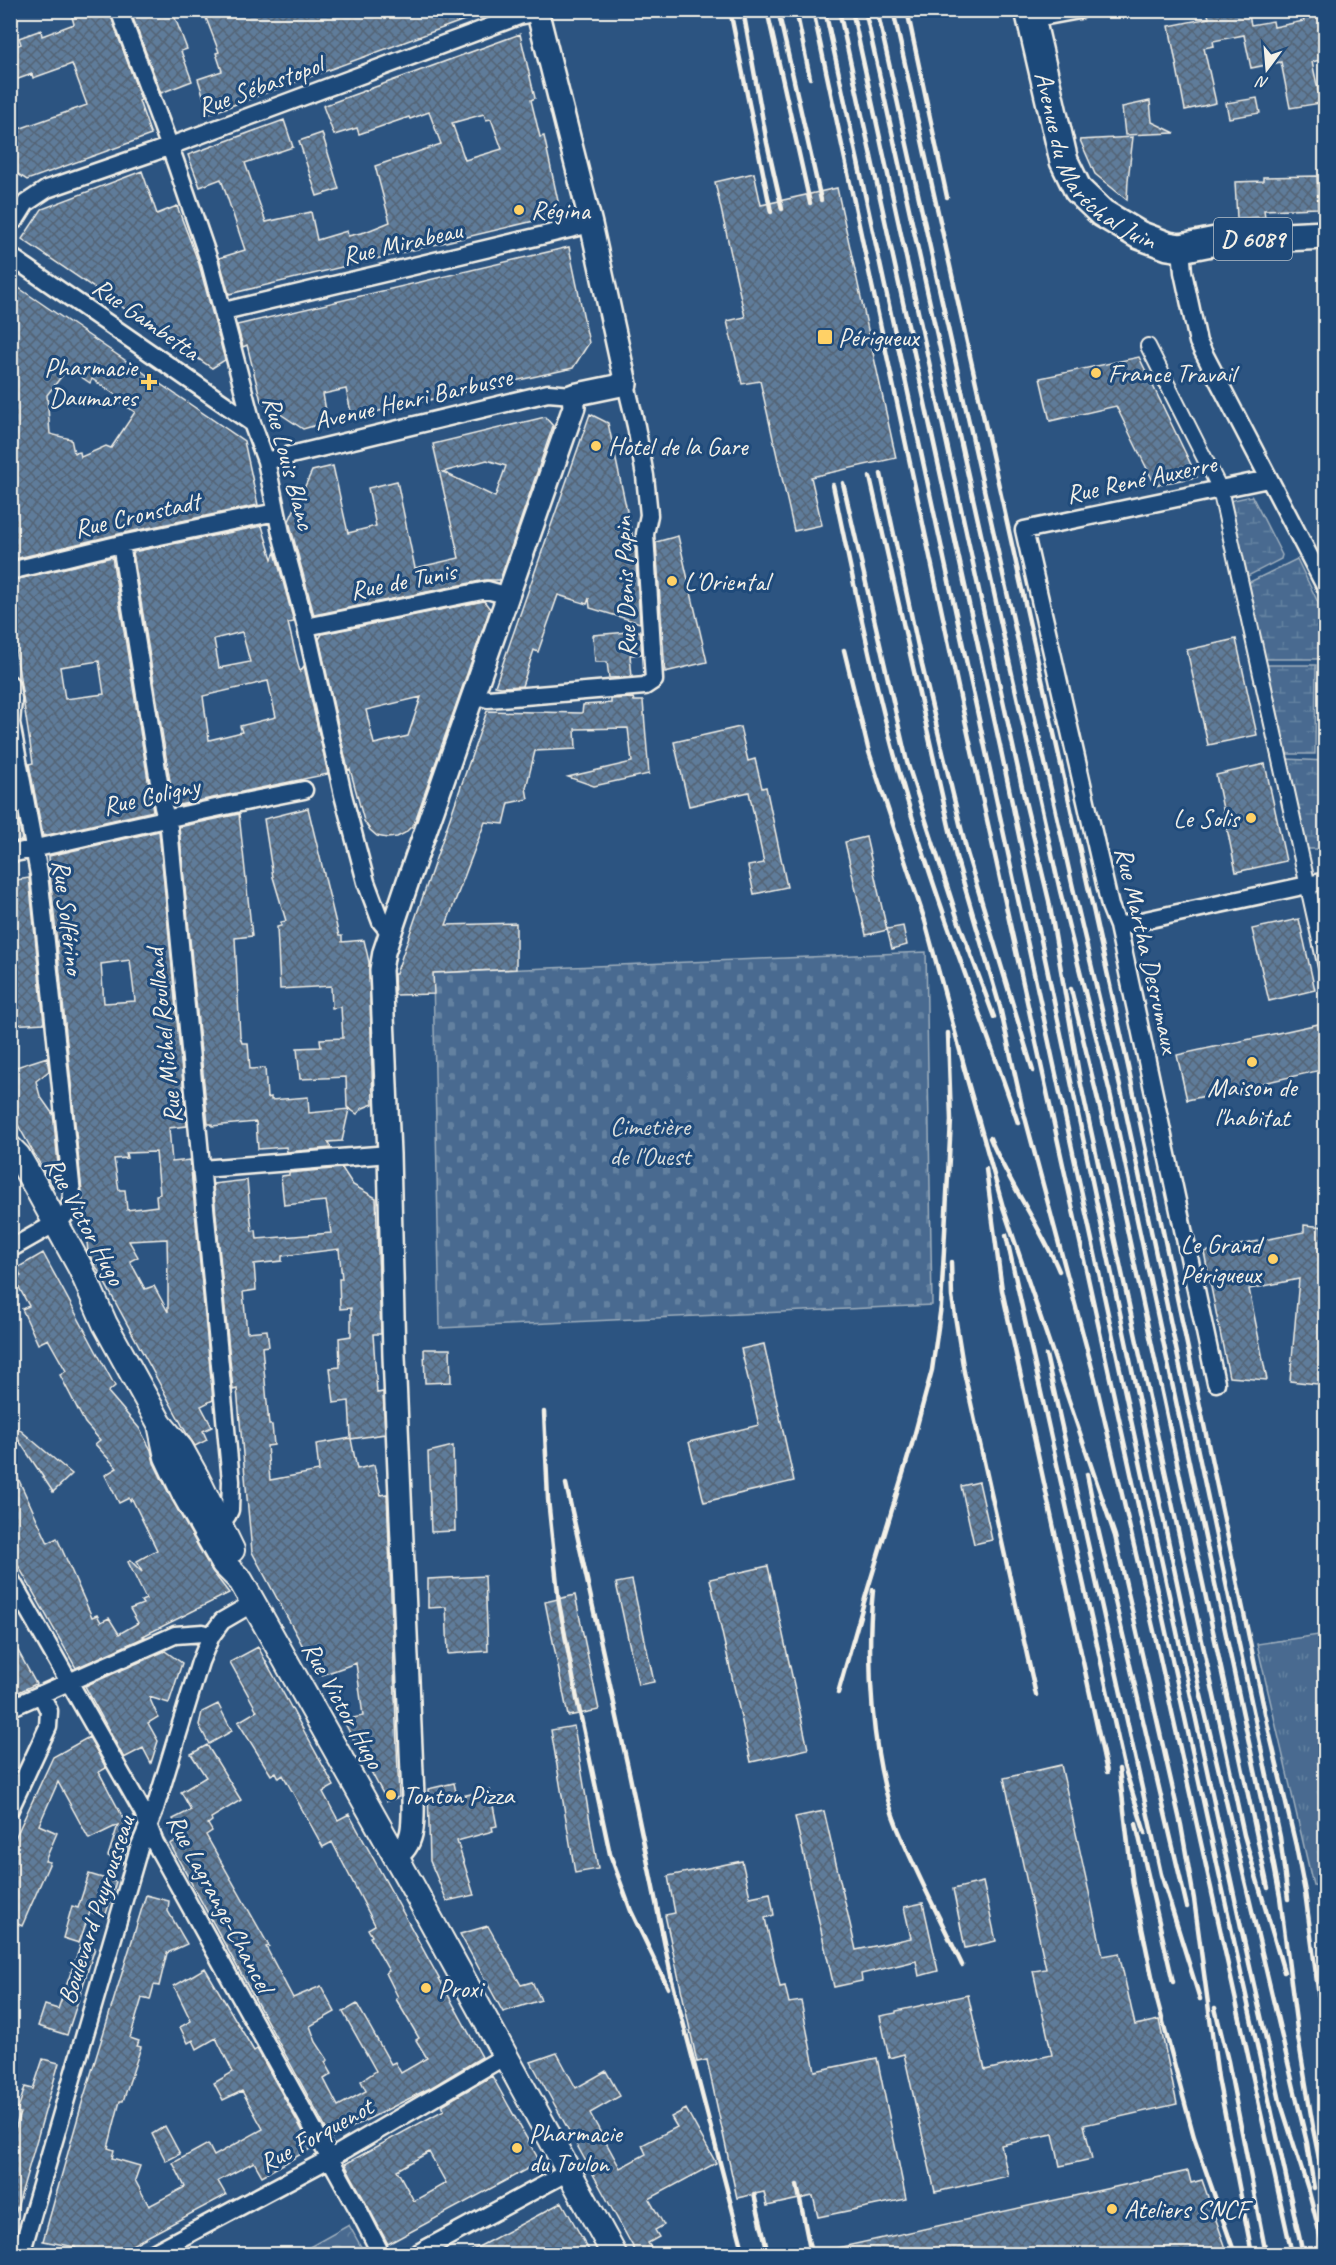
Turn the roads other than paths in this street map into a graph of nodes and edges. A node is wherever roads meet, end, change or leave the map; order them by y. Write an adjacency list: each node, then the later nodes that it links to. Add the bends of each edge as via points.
1 (119, 10): 5 (street, Rue Louis Blanc)
2 (1079, 10): 4 (street)
3 (537, 11): 5 (street, Rue Sébastopol); 7 (street)
4 (1030, 15): 9 (main road, Avenue du Maréchal Juin, via 1058,143 1078,190 1125,228)
5 (169, 146): 6 (street, Rue Sébastopol, via 48,189 26,203); 11 (street, Rue Louis Blanc)
6 (10, 223)
7 (591, 224): 11 (street, Rue Mirabeau); 13 (street)
8 (1326, 235): 9 (main road, Avenue du Maréchal Juin / D 6089, via 1221,240)
9 (1181, 248): 17 (street, via 1198,342)
10 (10, 256): 15 (street, Rue Gambetta)
11 (224, 311): 15 (street, Rue Louis Blanc)
12 (1148, 346): 18 (street)
13 (626, 384): 14 (street); 27 (street, Rue Denis Papin, via 649,515 645,534 654,680 645,686 488,699)
14 (573, 395): 16 (street, Avenue Henri Barbusse, via 548,393); 24 (street, via 574,407)
15 (252, 423): 16 (street, Rue Louis Blanc)
16 (266, 461): 19 (street, Rue Louis Blanc)
17 (1268, 479): 18 (street, Rue René Auxerre); 23 (street)
18 (1220, 489): 20 (street, Rue René Auxerre); 34 (street)
19 (276, 512): 21 (street, Rue Cronstadt); 25 (street, Rue Louis Blanc)
20 (1024, 530): 35 (street, Rue Martha Desrumaux, via 1110,906)
21 (121, 544): 22 (street, Rue Cronstadt); 30 (street, Rue Michel Roulland)
22 (10, 572)
23 (1326, 588)
24 (509, 596): 25 (street, Rue de Tunis, via 487,590); 27 (street)
25 (306, 627): 36 (street, Rue Louis Blanc, via 366,882 381,922)
26 (10, 684): 28 (street, Rue Solférino)
27 (474, 695): 36 (street)
28 (11, 713): 31 (street, Rue Solférino)
29 (304, 790): 30 (street, Rue Coligny)
30 (166, 818): 31 (street, Rue Coligny); 40 (street, Rue Michel Roulland)
31 (33, 849): 32 (street, Rue Coligny); 42 (street, Rue Solférino, via 39,874 72,1194 70,1209)
32 (10, 854)
33 (1326, 881): 34 (street)
34 (1307, 884): 35 (street); 37 (street)
35 (1118, 926): 44 (street, Rue Martha Desrumaux)
36 (391, 931): 39 (street, via 381,970)
37 (1326, 968)
38 (10, 1148): 42 (main road, Rue Victor Hugo, via 18,1156)
39 (389, 1154): 40 (street); 54 (street, via 413,1804 408,1845)
40 (202, 1169): 45 (street, Rue Michel Roulland, via 231,1481 227,1516)
41 (10, 1174): 42 (main road, Rue Victor Hugo)
42 (50, 1226): 43 (street); 45 (main road, Rue Victor Hugo, via 80,1267 105,1324 160,1424 181,1449)
43 (10, 1249)
44 (1216, 1383)
45 (209, 1519): 47 (main road, Rue Victor Hugo, via 237,1559 241,1581)
46 (10, 1578): 49 (street, Rue Lagrange-Chancel)
47 (253, 1603): 48 (street, Boulevard Puyrousseau, via 222,1621); 54 (main road, Rue Victor Hugo)
48 (211, 1636): 49 (street, via 175,1635); 53 (street, Boulevard Puyrousseau)
49 (69, 1682): 50 (street); 53 (street, Rue Lagrange-Chancel, via 138,1802)
50 (41, 1694): 51 (street); 52 (street, via 49,1711 48,1727)
51 (10, 1708)
52 (10, 1809)
53 (148, 1827): 56 (street, Rue Lagrange-Chancel); 58 (street, Boulevard Puyrousseau)
54 (396, 1856): 55 (main road, Rue Victor Hugo)
55 (505, 2056): 56 (street, Rue Forquenot); 57 (main road, Rue Victor Hugo)
56 (329, 2159): 59 (street, Rue Forquenot); 60 (street, Rue Lagrange-Chancel)
57 (570, 2171): 61 (street); 62 (main road, Rue Victor Hugo)
58 (21, 2254)
59 (151, 2254)
60 (381, 2254)
61 (416, 2254)
62 (614, 2254)

